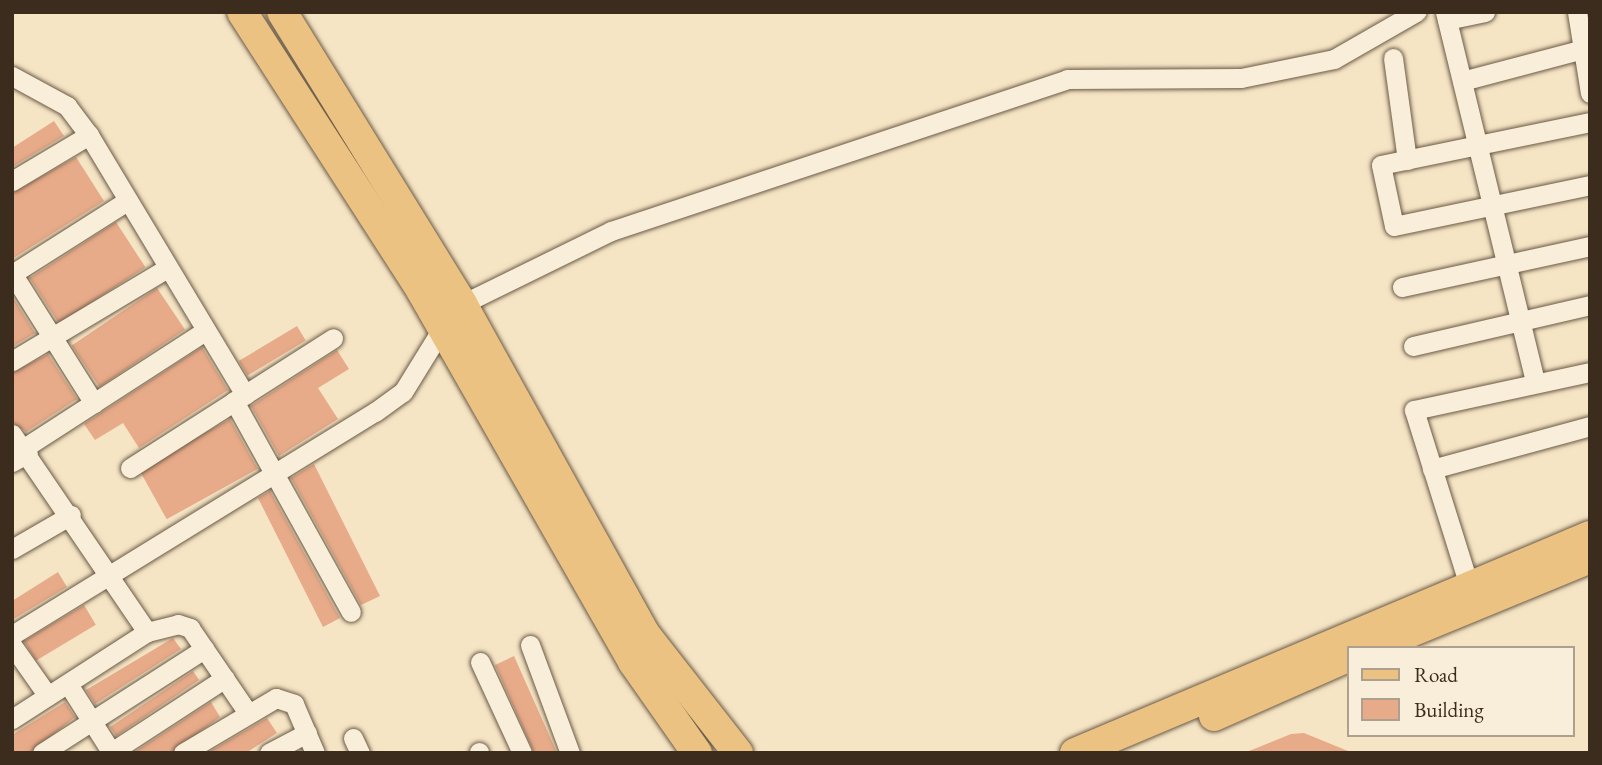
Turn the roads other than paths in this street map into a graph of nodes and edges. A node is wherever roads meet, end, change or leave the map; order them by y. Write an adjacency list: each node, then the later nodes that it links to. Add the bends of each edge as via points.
1 (242, 12): 9 (main road)
2 (1416, 12): 27 (street, via 1334,59 1241,78 1068,79 611,231)
3 (1485, 12): 6 (street)
4 (1577, 12): 7 (street)
5 (288, 16): 9 (street); 27 (main road)
6 (1446, 16): 11 (street)
7 (1583, 49): 11 (street); 12 (street)
8 (1393, 58): 16 (street)
9 (276, 61): 27 (main road)
10 (12, 76): 14 (street, via 67,106)
11 (1462, 81): 15 (street)
12 (1590, 93)
13 (1590, 122): 15 (street)
14 (89, 135): 17 (street); 19 (street)
15 (1478, 145): 16 (street); 20 (street)
16 (1406, 160): 20 (street, via 1381,165 1394,226)
17 (12, 181)
18 (1590, 185): 20 (street)
19 (127, 201): 23 (street); 24 (street)
20 (1492, 205): 22 (street)
21 (1590, 246): 22 (street)
22 (1507, 265): 25 (street); 28 (street)
23 (164, 270): 29 (street); 30 (street)
24 (12, 273): 30 (street)
25 (1402, 287)
26 (1590, 305): 28 (street)
27 (447, 316): 42 (street, via 402,392); 74 (main road, via 633,662); 75 (main road, via 645,634)
28 (1520, 321): 32 (street); 35 (street)
29 (205, 331): 36 (street); 37 (street)
30 (52, 338): 33 (street); 37 (street)
31 (333, 338): 36 (street)
32 (1413, 345)
33 (12, 361)
34 (1590, 372): 35 (street)
35 (1535, 381): 41 (street, via 1414,410)
36 (239, 398): 40 (street); 42 (street)
37 (94, 402): 39 (street)
38 (1590, 426): 41 (street)
39 (19, 449): 43 (street)
40 (130, 468)
41 (1432, 469): 48 (street)
42 (278, 472): 47 (street); 49 (street)
43 (71, 515): 45 (street); 47 (street)
44 (1590, 536): 48 (main road)
45 (12, 549)
46 (1590, 558): 48 (main road)
47 (108, 571): 50 (street); 51 (street)
48 (1473, 598): 54 (main road); 55 (main road)
49 (351, 612)
50 (147, 632): 57 (street, via 178,624 190,628); 61 (street)
51 (12, 635)
52 (12, 645): 62 (street)
53 (530, 645): 73 (street)
54 (1350, 646)
55 (1376, 646)
56 (1346, 647): 76 (main road)
57 (204, 649): 60 (street); 65 (street)
58 (1346, 658): 77 (main road)
59 (480, 662): 72 (street)
60 (225, 678): 63 (street); 67 (street)
61 (68, 684): 62 (street); 65 (street)
62 (48, 696): 64 (street)
63 (248, 713): 66 (street, via 283,698 294,704); 68 (street)
64 (12, 719)
65 (90, 722): 67 (street); 69 (street)
66 (307, 733): 70 (street); 71 (street)
67 (111, 752)
68 (188, 752)
69 (42, 753)
70 (270, 753)
71 (315, 753)
72 (522, 753)
73 (570, 753)
74 (697, 753)
75 (738, 753)
76 (1075, 753)
77 (1132, 753)

